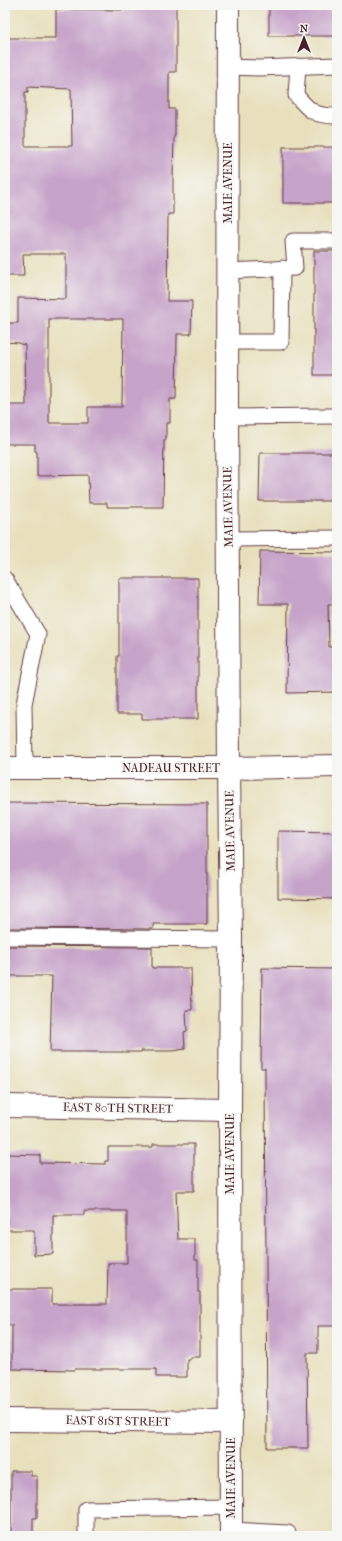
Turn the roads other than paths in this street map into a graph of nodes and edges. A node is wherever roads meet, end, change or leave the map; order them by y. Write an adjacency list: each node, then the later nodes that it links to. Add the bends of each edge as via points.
1 (228, 5): 4 (street, MAIE AVENUE)
2 (337, 65): 3 (lane)
3 (298, 66): 4 (lane); 5 (lane, via 296,95 303,104 322,116)
4 (227, 67): 8 (street, MAIE AVENUE)
5 (337, 116)
6 (337, 241): 7 (lane, via 293,241 295,268)
7 (282, 268): 8 (lane); 9 (lane, via 281,342)
8 (228, 271): 9 (street, MAIE AVENUE)
9 (227, 342): 10 (street, MAIE AVENUE)
10 (227, 416): 11 (lane); 13 (street, MAIE AVENUE)
11 (337, 416)
12 (337, 538): 13 (lane)
13 (228, 539): 17 (street, MAIE AVENUE)
14 (5, 579): 16 (lane, via 38,634)
15 (337, 766): 17 (street, NADEAU STREET)
16 (15, 768): 17 (street, NADEAU STREET)
17 (229, 768): 19 (street, MAIE AVENUE)
18 (5, 937): 19 (lane)
19 (231, 939): 21 (street, MAIE AVENUE)
20 (5, 1106): 21 (street, EAST 80TH STREET)
21 (230, 1110): 23 (street, MAIE AVENUE)
22 (5, 1420): 23 (street, EAST 81ST STREET)
23 (231, 1422): 24 (street, MAIE AVENUE)
24 (231, 1507): 25 (street, MAIE AVENUE); 26 (lane, via 86,1509)
25 (231, 1533): 27 (lane, via 288,1533)
26 (86, 1536)
27 (288, 1536)

